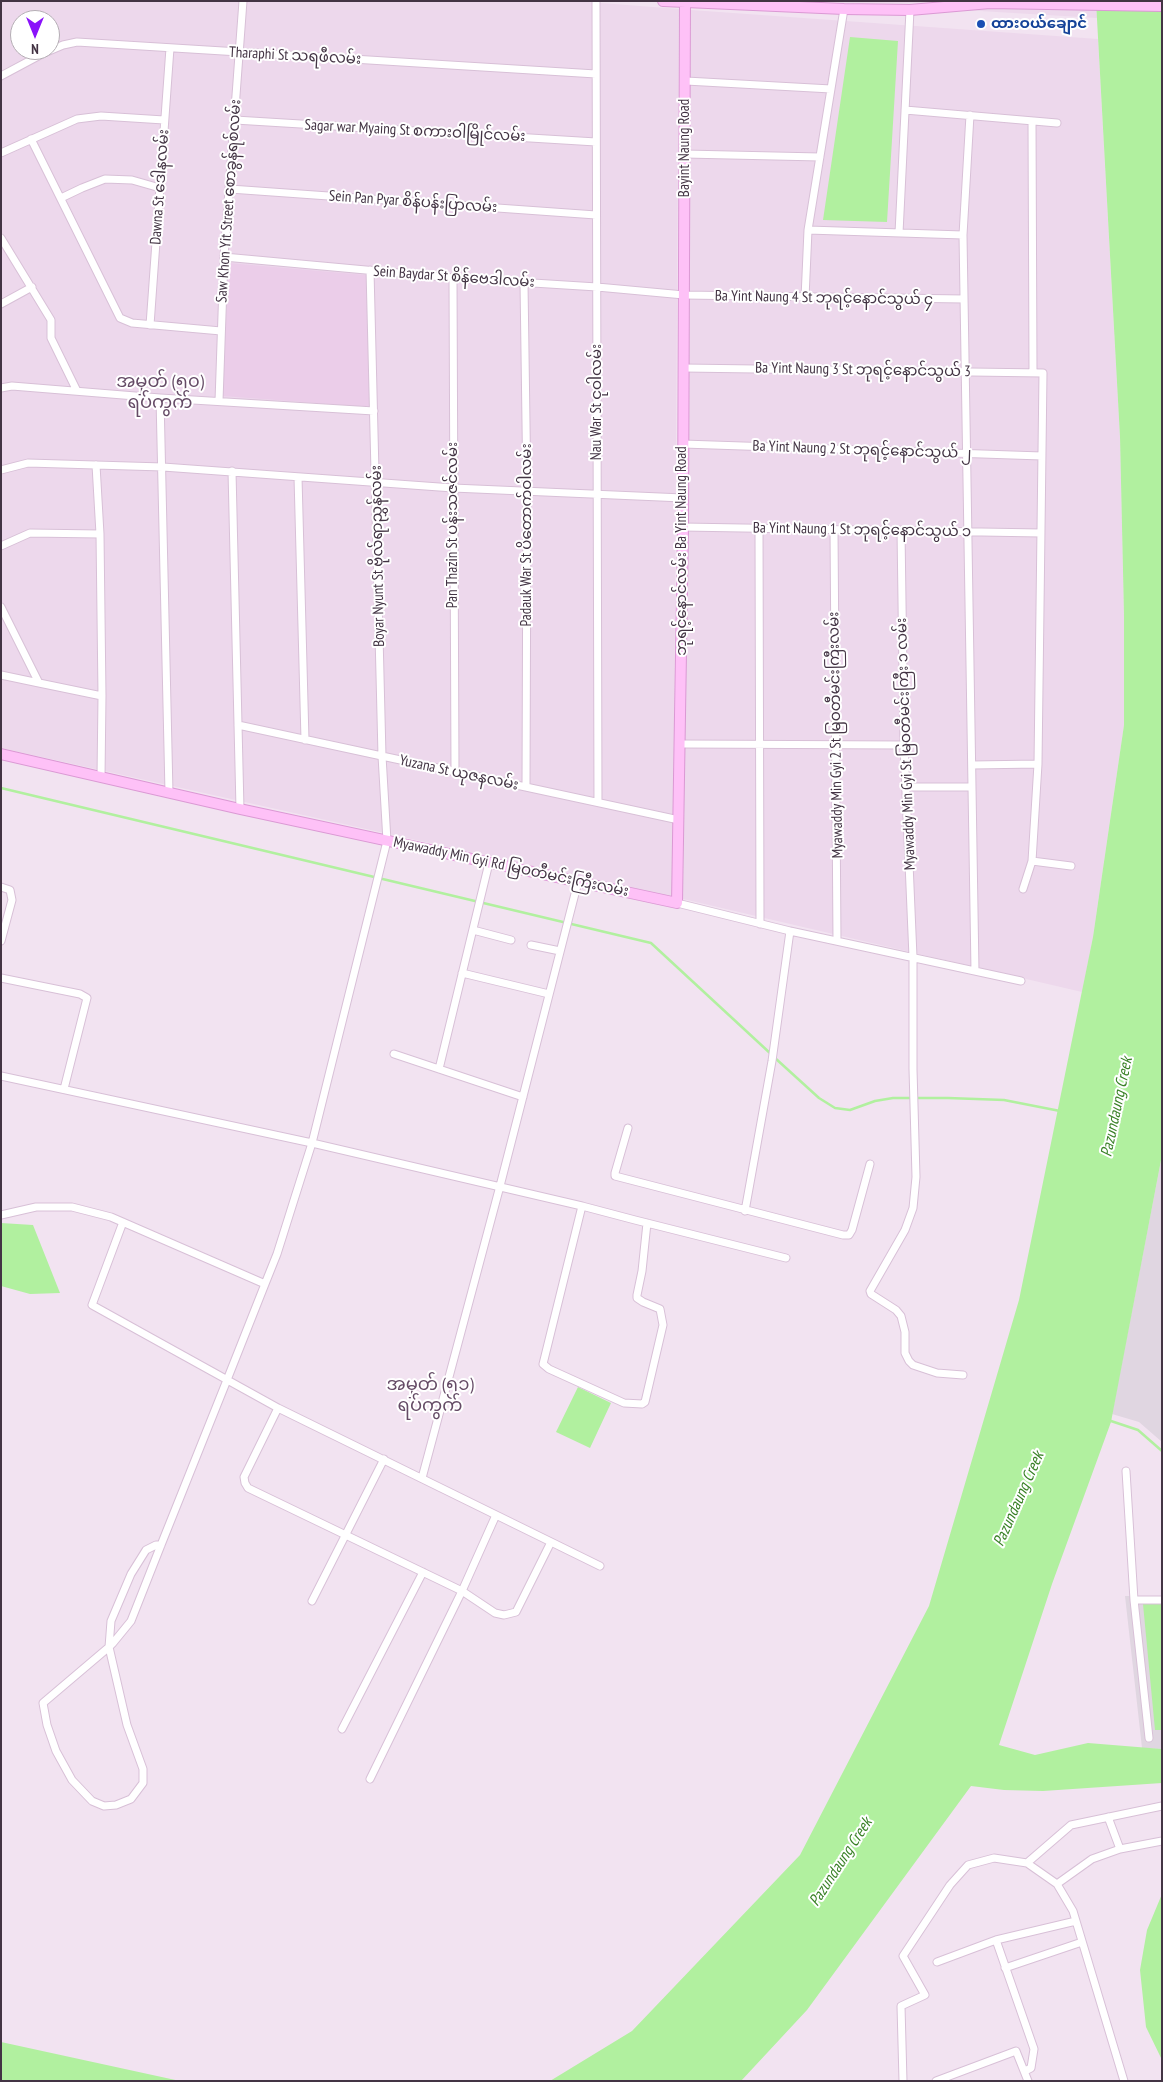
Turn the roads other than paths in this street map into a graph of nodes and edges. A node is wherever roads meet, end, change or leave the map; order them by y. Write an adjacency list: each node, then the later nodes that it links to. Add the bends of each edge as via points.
1 (243, 1): 9 (street, Saw Khon Yit Street စောခွန်ရစ်လမ်း)
2 (596, 1): 10 (street, Nau War St ငုဝါလမ်း)
3 (663, 1): 4 (main road)
4 (685, 2): 6 (main road); 12 (main road, Bayint Naung Road)
5 (1162, 6): 7 (main road, via 990,3)
6 (844, 10): 7 (main road); 13 (street)
7 (910, 10): 14 (street)
8 (170, 48): 9 (street, Tharaphi St သရဖီလမ်း); 11 (street, Tharaphi St သရဖီလမ်း, via 77,42 44,53); 16 (street, Dawna St ဒေါနလမ်း)
9 (239, 53): 10 (street, Tharaphi St သရဖီလမ်း); 17 (street, Saw Khon Yit Street စောခွန်ရစ်လမ်း)
10 (596, 74): 21 (street, Nau War St ငုဝါလမ်း)
11 (1, 76)
12 (686, 81): 13 (street); 23 (main road, Bayint Naung Road)
13 (831, 89): 24 (street)
14 (905, 110): 15 (street); 30 (street)
15 (970, 115): 18 (street); 31 (street)
16 (164, 120): 20 (street, via 77,119); 25 (street, Dawna St ဒေါနလမ်း)
17 (234, 120): 21 (street, Sagar war Myaing St စကားဝါမြိုင်လမ်း); 26 (street, Saw Khon Yit Street စောခွန်ရစ်လမ်း)
18 (1032, 120): 19 (street); 47 (street)
19 (1057, 123)
20 (31, 139): 22 (street); 27 (street)
21 (596, 142): 28 (street, Nau War St ငုဝါလမ်း)
22 (1, 153)
23 (685, 154): 24 (street); 39 (main road, Bayint Naung Road)
24 (820, 157): 29 (street)
25 (160, 188): 27 (street, via 132,180 106,179); 43 (street, Dawna St ဒေါနလမ်း)
26 (230, 188): 28 (street, Sein Pan Pyar စိန်ပန်းပြာလမ်း); 33 (street, Saw Khon Yit Street စောခွန်ရစ်လမ်း)
27 (60, 198): 43 (street, via 120,318 132,324)
28 (596, 215): 37 (street, Nau War St ငုဝါလမ်း)
29 (808, 230): 30 (street); 40 (street)
30 (899, 233): 31 (street)
31 (963, 235): 41 (street)
32 (1, 238): 38 (street)
33 (224, 256): 34 (street, Sein Baydar St စိန်ဗေဒါလမ်း); 44 (street, Saw Khon Yit Street စောခွန်ရစ်လမ်း)
34 (370, 270): 35 (street, Sein Baydar St စိန်ဗေဒါလမ်း); 52 (street, Boyar Nyunt St ဗိုလ်ရာညွှန်လမ်း)
35 (453, 278): 36 (street, Sein Baydar St စိန်ဗေဒါလမ်း); 62 (street, Pan Thazin St ပန်းသဇင်လမ်း)
36 (524, 283): 37 (street, Sein Baydar St စိန်ဗေဒါလမ်း); 63 (street, Padauk War St ပိတောက်ဝါလမ်း)
37 (597, 287): 39 (street, Sein Baydar St စိန်ဗေဒါလမ်း); 64 (street, Nau War St ငုဝါလမ်း)
38 (32, 288): 42 (street); 49 (street, via 51,320 51,338)
39 (684, 296): 40 (street, Ba Yint Naung 4 St ဘုရင့်နောင်သွယ် ၄); 45 (main road, ဘုရင့်နောင်လမ်း Ba Yint Naung Road)
40 (805, 298): 41 (street, Ba Yint Naung 4 St ဘုရင့်နောင်သွယ် ၄)
41 (964, 299): 46 (street)
42 (1, 304)
43 (150, 325): 44 (street)
44 (221, 331): 51 (street, Saw Khon Yit Street စောခွန်ရစ်လမ်း)
45 (684, 368): 46 (street, Ba Yint Naung 3 St ဘုရင့်နောင်သွယ် 3); 53 (main road, ဘုရင့်နောင်လမ်း Ba Yint Naung Road)
46 (966, 372): 47 (street, Ba Yint Naung 3 St ဘုရင့်နောင်သွယ် 3); 54 (street)
47 (1033, 372): 55 (street, Ba Yint Naung 3 St ဘုရင့်နောင်သွယ် 3, via 1043,373)
48 (1, 388): 49 (street)
49 (77, 391): 50 (street)
50 (160, 398): 51 (street); 57 (street)
51 (219, 401): 52 (street)
52 (374, 411): 61 (street, Boyar Nyunt St ဗိုလ်ရာညွှန်လမ်း)
53 (683, 444): 54 (street, Ba Yint Naung 2 St ဘုရင့်နောင်သွယ် ၂); 65 (main road, ဘုရင့်နောင်လမ်း Ba Yint Naung Road)
54 (967, 453): 55 (street, Ba Yint Naung 2 St ဘုရင့်နောင်သွယ် ၂); 70 (street)
55 (1042, 456): 71 (street)
56 (96, 465): 57 (street); 58 (street, via 28,463); 72 (street)
57 (163, 467): 59 (street); 93 (street)
58 (1, 470)
59 (232, 471): 60 (street); 78 (street)
60 (298, 477): 61 (street); 79 (street)
61 (377, 482): 62 (street); 85 (street, Boyar Nyunt St ဗိုလ်ရာညွှန်လမ်း)
62 (453, 488): 63 (street); 88 (street, Pan Thazin St ပန်းသဇင်လမ်း)
63 (527, 493): 64 (street); 90 (street, Padauk War St ပိတောက်ဝါလမ်း)
64 (597, 495): 65 (street); 94 (street, Nau War St ငုဝါလမ်း)
65 (683, 498): 66 (main road, ဘုရင့်နောင်လမ်း Ba Yint Naung Road)
66 (683, 527): 67 (street, Ba Yint Naung 1 St ဘုရင့်နောင်သွယ် ၁); 80 (main road, ဘုရင့်နောင်လမ်း Ba Yint Naung Road)
67 (759, 528): 68 (street, Ba Yint Naung 1 St ဘုရင့်နောင်သွယ် ၁); 81 (street)
68 (834, 530): 69 (street, Ba Yint Naung 1 St ဘုရင့်နောင်သွယ် ၁); 82 (street, Myawaddy Min Gyi 2 St မြဝတီမင်းကြီးလမ်း)
69 (901, 530): 70 (street, Ba Yint Naung 1 St ဘုရင့်နောင်သွယ် ၁); 83 (street, Myawaddy Min Gyi St မြဝတီမင်းကြီး ၁ လမ်း)
70 (967, 532): 71 (street, Ba Yint Naung 1 St ဘုရင့်နောင်သွယ် ၁); 87 (street)
71 (1041, 533): 86 (street)
72 (100, 534): 73 (street, via 30,533); 77 (street)
73 (1, 546)
74 (1, 608): 76 (street)
75 (1, 676): 76 (street)
76 (39, 683): 77 (street)
77 (102, 696): 89 (street)
78 (238, 725): 79 (street, Yuzana St ယုဇနလမ်း); 95 (street)
79 (305, 740): 85 (street, Yuzana St ယုဇနလမ်း)
80 (680, 744): 81 (street); 96 (main road, ဘုရင့်နောင်လမ်း Ba Yint Naung Road)
81 (760, 745): 82 (street); 105 (street)
82 (836, 745): 83 (street); 110 (street, Myawaddy Min Gyi 2 St မြဝတီမင်းကြီးလမ်း)
83 (904, 745): 91 (street, Myawaddy Min Gyi St မြဝတီမင်းကြီး ၁ လမ်း)
84 (1, 754): 89 (main road, Myawaddy Min Gyi Rd မြဝတီမင်းကြီးလမ်း)
85 (382, 756): 88 (street, Yuzana St ယုဇနလမ်း); 97 (street, Boyar Nyunt St ဗိုလ်ရာညွှန်လမ်း)
86 (1038, 764): 87 (street); 98 (street)
87 (972, 765): 92 (street)
88 (455, 772): 90 (street, Yuzana St ယုဇနလမ်း)
89 (101, 777): 93 (main road, Myawaddy Min Gyi Rd မြဝတီမင်းကြီးလမ်း)
90 (526, 787): 94 (street, Yuzana St ယုဇနလမ်း)
91 (906, 787): 92 (street); 113 (street, Myawaddy Min Gyi St မြဝတီမင်းကြီး ၁ လမ်း)
92 (972, 787): 114 (street)
93 (170, 793): 95 (main road, Myawaddy Min Gyi Rd မြဝတီမင်းကြီးလမ်း)
94 (598, 802): 96 (street, Yuzana St ယုဇနလမ်း)
95 (240, 809): 97 (main road, Myawaddy Min Gyi Rd မြဝတီမင်းကြီးလမ်း)
96 (679, 820): 104 (main road, ဘုရင့်နောင်လမ်း Ba Yint Naung Road)
97 (387, 841): 99 (main road, Myawaddy Min Gyi Rd မြဝတီမင်းကြီးလမ်း); 125 (street, Boyar Nyunt St ဗိုလ်ရာညွှန်လမ်း)
98 (1032, 860): 100 (street); 103 (street)
99 (489, 863): 101 (main road, Myawaddy Min Gyi Rd မြဝတီမင်းကြီးလမ်း); 106 (street)
100 (1071, 866)
101 (578, 882): 104 (main road, Myawaddy Min Gyi Rd မြဝတီမင်းကြီးလမ်း); 112 (street)
102 (1, 887): 109 (street, via 10,890 12,900)
103 (1023, 889)
104 (677, 903): 105 (street, Myawaddy Min Gyi Rd မြဝတီမင်းကြီးလမ်း)
105 (760, 924): 107 (street, Myawaddy Min Gyi Rd မြဝတီမင်းကြီးလမ်း)
106 (473, 930): 108 (street); 115 (street)
107 (790, 931): 110 (street, Myawaddy Min Gyi Rd မြဝတီမင်းကြီးလမ်း); 129 (street, via 772,1062)
108 (511, 940)
109 (1, 941)
110 (837, 941): 113 (street, Myawaddy Min Gyi Rd မြဝတီမင်းကြီးလမ်း)
111 (531, 945): 112 (street)
112 (560, 951): 118 (street)
113 (912, 957): 114 (street, Myawaddy Min Gyi Rd မြဝတီမင်းကြီးလမ်း); 135 (street, Myawaddy Min Gyi St မြဝတီမင်းကြီး ၁ လမ်း, via 916,1178 913,1208 870,1291 901,1316 905,1353 913,1365 937,1373)
114 (976, 971): 117 (street, Myawaddy Min Gyi Rd မြဝတီမင်းကြီးလမ်း)
115 (462, 973): 118 (street); 120 (street)
116 (1, 978): 122 (street, via 87,998)
117 (1021, 981)
118 (549, 994): 123 (street)
119 (394, 1054): 120 (street)
120 (439, 1069): 123 (street)
121 (1, 1076): 122 (street)
122 (64, 1089): 125 (street)
123 (523, 1097): 127 (street)
124 (628, 1128): 129 (street, via 615,1176)
125 (312, 1143): 127 (street); 134 (street, Boyar Nyunt St ဗိုလ်ရာညွှန်လမ်း)
126 (870, 1164): 129 (street, via 849,1235)
127 (500, 1186): 128 (street); 140 (street)
128 (582, 1206): 132 (street); 132 (street, via 542,1364 624,1403 644,1402 663,1324 660,1309 643,1302 636,1295)
129 (745, 1211)
130 (1, 1215): 131 (street, via 36,1207 72,1207)
131 (123, 1222): 134 (street); 136 (street, via 92,1305)
132 (647, 1223): 133 (street)
133 (786, 1258)
134 (265, 1284): 136 (street, Boyar Nyunt St ဗိုလ်ရာညွှန်လမ်း)
135 (963, 1375)
136 (227, 1380): 137 (street); 144 (street, Boyar Nyunt St ဗိုလ်ရာညွှန်လမ်း)
137 (278, 1408): 138 (street); 142 (street, via 244,1477 245,1483 248,1488)
138 (384, 1459): 140 (street); 142 (street)
139 (1126, 1471): 148 (street)
140 (422, 1478): 141 (street)
141 (496, 1515): 143 (street); 147 (street)
142 (346, 1534): 146 (street); 150 (street)
143 (551, 1542): 145 (street); 147 (street, via 516,1612 495,1613)
144 (161, 1545): 151 (street, Boyar Nyunt St ဗိုလ်ရာညွှန်လမ်း, via 131,1621); 151 (street, via 146,1550 131,1574 111,1621)
145 (600, 1566)
146 (423, 1572): 147 (street); 152 (street)
147 (462, 1591): 154 (street)
148 (1134, 1600): 149 (street); 153 (street)
149 (1162, 1600)
150 (312, 1601)
151 (109, 1647): 151 (street, Boyar Nyunt St ဗိုလ်ရာညွှန်လမ်း, via 127,1725 143,1770 143,1783 131,1799 104,1806 92,1801 72,1780 56,1751 43,1703)
152 (342, 1729)
153 (1149, 1738)
154 (370, 1779)
155 (1162, 1806): 156 (street)
156 (1108, 1817): 158 (street); 159 (street, via 1071,1825)
157 (1162, 1841): 158 (street)
158 (1120, 1849): 160 (street, via 1092,1859)
159 (1027, 1863): 160 (street); 168 (street, via 994,1858 968,1865 950,1885 903,1956 925,1995 901,2006)
160 (1057, 1884): 161 (street)
161 (1076, 1921): 162 (street); 163 (street)
162 (996, 1940): 164 (street); 165 (street)
163 (1082, 1942): 165 (street); 171 (street)
164 (937, 1962)
165 (1006, 1968): 166 (street, via 1034,2049 1031,2068)
166 (1025, 2071): 167 (street, via 1016,2051); 170 (street)
167 (954, 2078): 169 (street)
168 (903, 2081)
169 (936, 2081)
170 (1028, 2081)
171 (1124, 2081)

